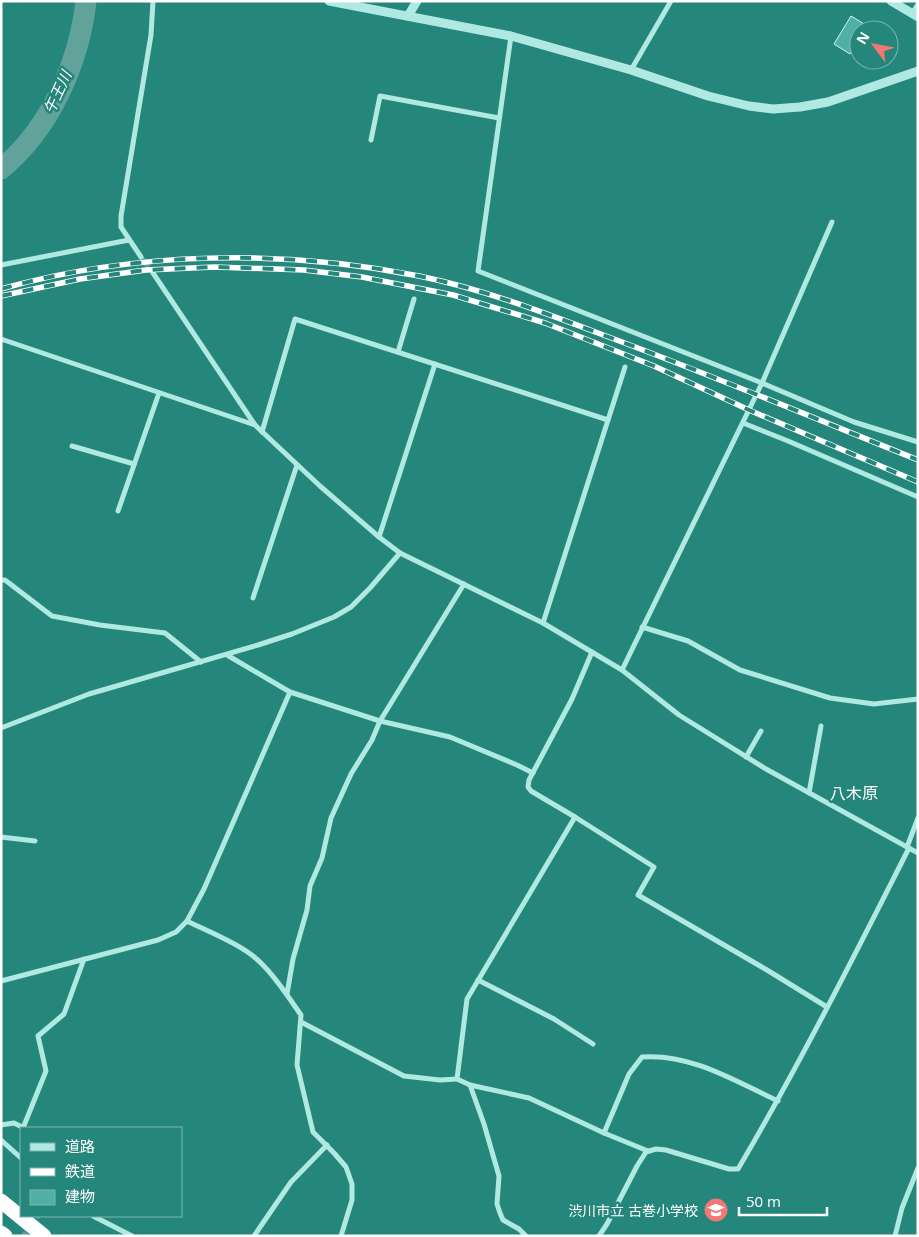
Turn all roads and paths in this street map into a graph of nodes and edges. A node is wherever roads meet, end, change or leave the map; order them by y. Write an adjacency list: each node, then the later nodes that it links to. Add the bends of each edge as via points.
1 (153, 1): 15 (street, via 151,35 121,216 121,227)
2 (329, 1): 8 (street)
3 (417, 1): 8 (street)
4 (671, 1): 10 (street)
5 (891, 1): 7 (street)
6 (918, 4): 7 (street)
7 (915, 15)
8 (408, 16): 9 (street)
9 (511, 36): 10 (street); 12 (street)
10 (631, 70): 11 (street, via 708,96 773,109 828,102)
11 (918, 71)
12 (499, 118): 13 (street, via 380,96); 24 (street, via 478,271)
13 (371, 140)
14 (832, 222): 24 (street)
15 (129, 240): 16 (street); 17 (street)
16 (141, 257)
17 (1, 265)
18 (154, 273): 28 (street)
19 (414, 299): 21 (street)
20 (1, 339): 25 (street)
21 (398, 352): 22 (street); 29 (street, via 295,319)
22 (435, 364): 26 (street); 36 (street)
23 (625, 367): 26 (street)
24 (762, 383): 27 (street); 30 (street, via 854,422)
25 (159, 393): 28 (street); 32 (street)
26 (608, 420): 41 (street)
27 (743, 423): 34 (street); 42 (street)
28 (255, 426): 29 (street)
29 (262, 432): 33 (street)
30 (918, 442)
31 (72, 446): 32 (street)
32 (134, 464): 35 (street)
33 (297, 465): 36 (street); 40 (street)
34 (918, 497)
35 (118, 511)
36 (379, 536): 37 (street)
37 (400, 552): 39 (street); 44 (street, via 350,608 292,634)
38 (1, 580): 45 (street, via 52,616 165,633)
39 (464, 584): 41 (street); 49 (street)
40 (253, 598)
41 (543, 623): 43 (street)
42 (642, 627): 46 (street); 48 (street, via 688,641 740,670 830,698 874,704)
43 (592, 652): 46 (street); 54 (street, via 572,699)
44 (227, 655): 45 (street); 47 (street)
45 (201, 662): 51 (street, via 89,694)
46 (622, 670): 53 (street, via 679,715)
47 (290, 692): 49 (street); 62 (street)
48 (918, 699)
49 (380, 721): 54 (street, via 450,738); 66 (street, via 331,818 322,858 310,886)
50 (821, 726): 55 (street)
51 (1, 728)
52 (761, 730): 53 (street)
53 (746, 757): 55 (street)
54 (533, 773): 56 (street, via 528,787 531,791)
55 (809, 793): 60 (street)
56 (575, 817): 64 (street); 67 (street, via 654,867 638,895)
57 (918, 818): 60 (street)
58 (1, 837): 59 (street)
59 (35, 842)
60 (908, 848): 61 (street); 67 (street)
61 (918, 853)
62 (187, 921): 63 (street, via 176,932 158,940); 66 (street, via 248,952)
63 (84, 959): 65 (street); 75 (street, via 64,1014 38,1036 46,1071)
64 (478, 980): 69 (street, via 554,1019); 70 (street, via 467,998)
65 (1, 981)
66 (286, 994): 68 (street, via 301,1015)
67 (827, 1007): 72 (street)
68 (301, 1022): 70 (street, via 404,1076); 78 (street, via 297,1065 313,1132)
69 (593, 1044)
70 (457, 1080): 71 (street)
71 (470, 1085): 76 (street, via 529,1098); 94 (street, via 499,1176 500,1213 503,1220)
72 (778, 1101): 76 (street, via 696,1063 657,1056 642,1057 629,1074); 79 (street, via 738,1169 666,1150 656,1148)
73 (1, 1125): 74 (street, via 14,1123)
74 (21, 1127)
75 (23, 1127)
76 (604, 1133): 79 (street)
77 (1, 1140): 80 (street)
78 (327, 1145): 92 (street, via 291,1182); 93 (street, via 346,1167 352,1184 352,1200)
79 (648, 1151): 95 (street)
80 (20, 1157)
81 (918, 1168): 96 (street)
82 (1, 1201): 83 (highway)
83 (20, 1216)
84 (21, 1217): 90 (highway)
85 (95, 1217): 87 (street)
86 (105, 1217): 87 (street)
87 (108, 1223): 91 (street)
88 (1, 1233): 89 (highway)
89 (5, 1236)
90 (44, 1236)
91 (132, 1236)
92 (254, 1236)
93 (341, 1236)
94 (526, 1236)
95 (599, 1236)
96 (895, 1236)

